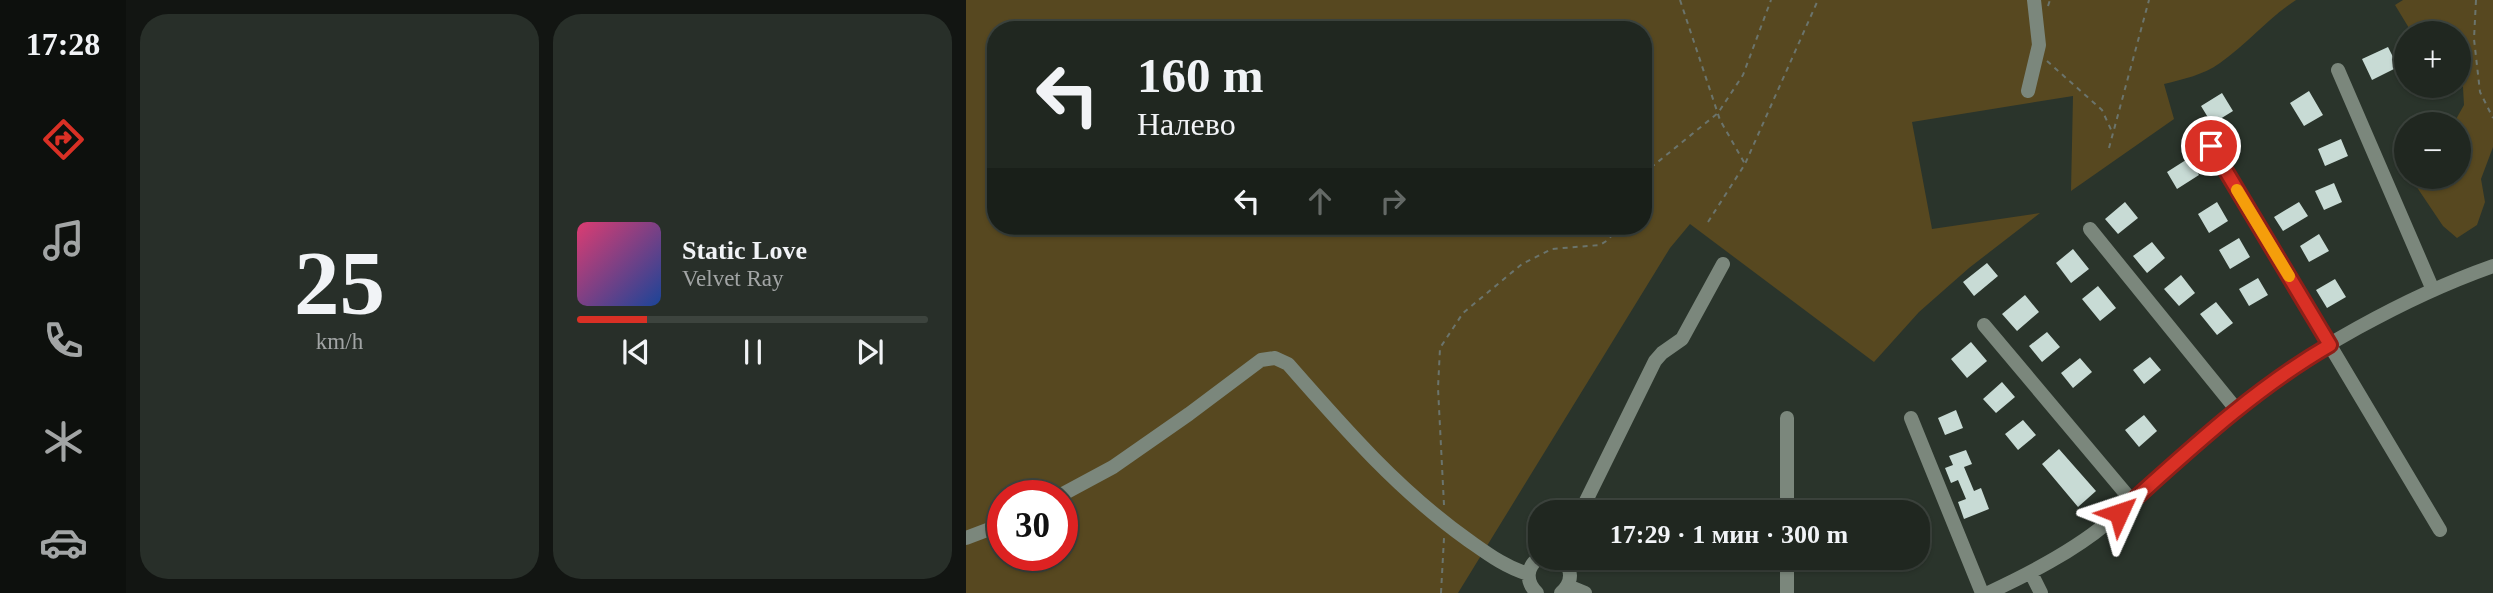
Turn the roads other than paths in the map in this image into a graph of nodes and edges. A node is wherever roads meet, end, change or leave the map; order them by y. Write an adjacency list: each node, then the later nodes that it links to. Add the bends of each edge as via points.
1 (2034, 0): 3 (street, via 2039,45)
2 (2338, 70): 8 (street)
3 (2028, 91)
4 (2211, 146): 10 (street)
5 (2090, 229): 11 (street)
6 (1723, 264): 15 (street, via 1682,339 1655,361)
7 (2493, 266): 8 (street)
8 (2433, 290): 10 (street)
9 (1984, 325): 17 (street)
10 (2330, 345): 11 (street); 19 (street)
11 (2236, 409): 17 (street)
12 (1787, 418): 16 (street)
13 (1911, 418): 30 (street)
14 (1078, 486): 25 (street, via 1113,467 1261,360 1275,358 1288,364 1355,441 1431,514 1509,568)
15 (1586, 500)
16 (1787, 500)
17 (2132, 501): 24 (street, via 2105,525)
18 (987, 530): 20 (street)
19 (2440, 530)
20 (966, 538)
21 (1530, 570): 25 (street)
22 (1569, 570): 26 (street)
23 (1787, 570): 29 (street)
24 (2031, 573): 31 (street); 32 (street)
25 (1528, 574): 27 (street)
26 (1564, 590): 28 (street)
27 (1538, 593)
28 (1585, 593)
29 (1787, 593)
30 (1982, 593)
31 (1988, 593)
32 (2041, 593)

